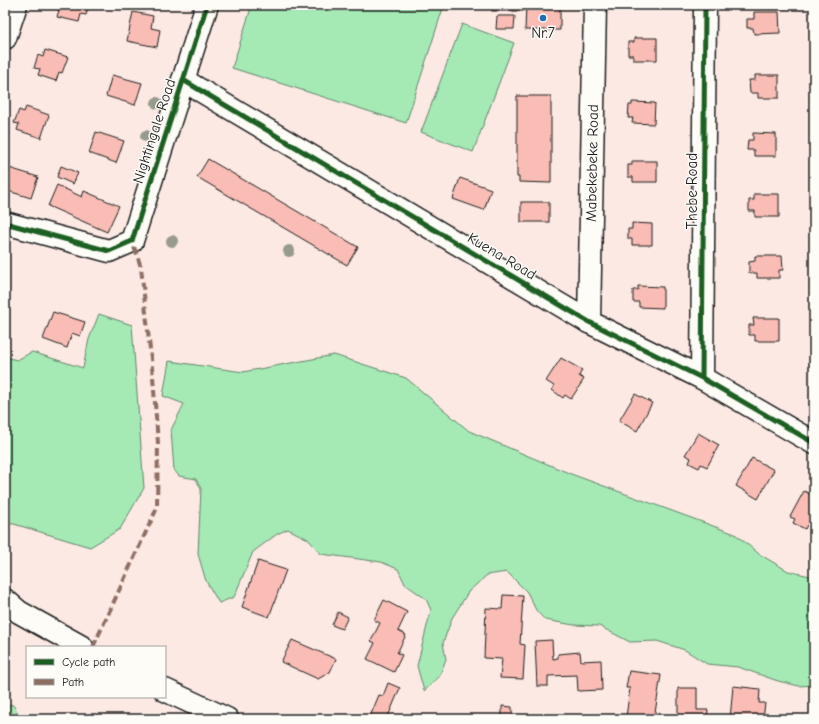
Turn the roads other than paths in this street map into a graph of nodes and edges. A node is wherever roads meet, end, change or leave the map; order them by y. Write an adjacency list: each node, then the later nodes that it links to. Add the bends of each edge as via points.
1 (16, 5): 5 (street)
2 (207, 5): 6 (street, Nightingale Road)
3 (595, 5): 8 (street, Mabekebeke Road)
4 (705, 5): 9 (street, Thebe Road)
5 (5, 38)
6 (183, 80): 7 (street, Nightingale Road, via 132,241 109,251); 8 (street, Kuena Road)
7 (5, 223)
8 (589, 322): 9 (street, Kuena Road)
9 (702, 378): 10 (street, Kuena Road)
10 (814, 443)
11 (5, 600): 12 (street, via 19,612)
12 (80, 646)
13 (166, 690): 14 (street)
14 (227, 719)

